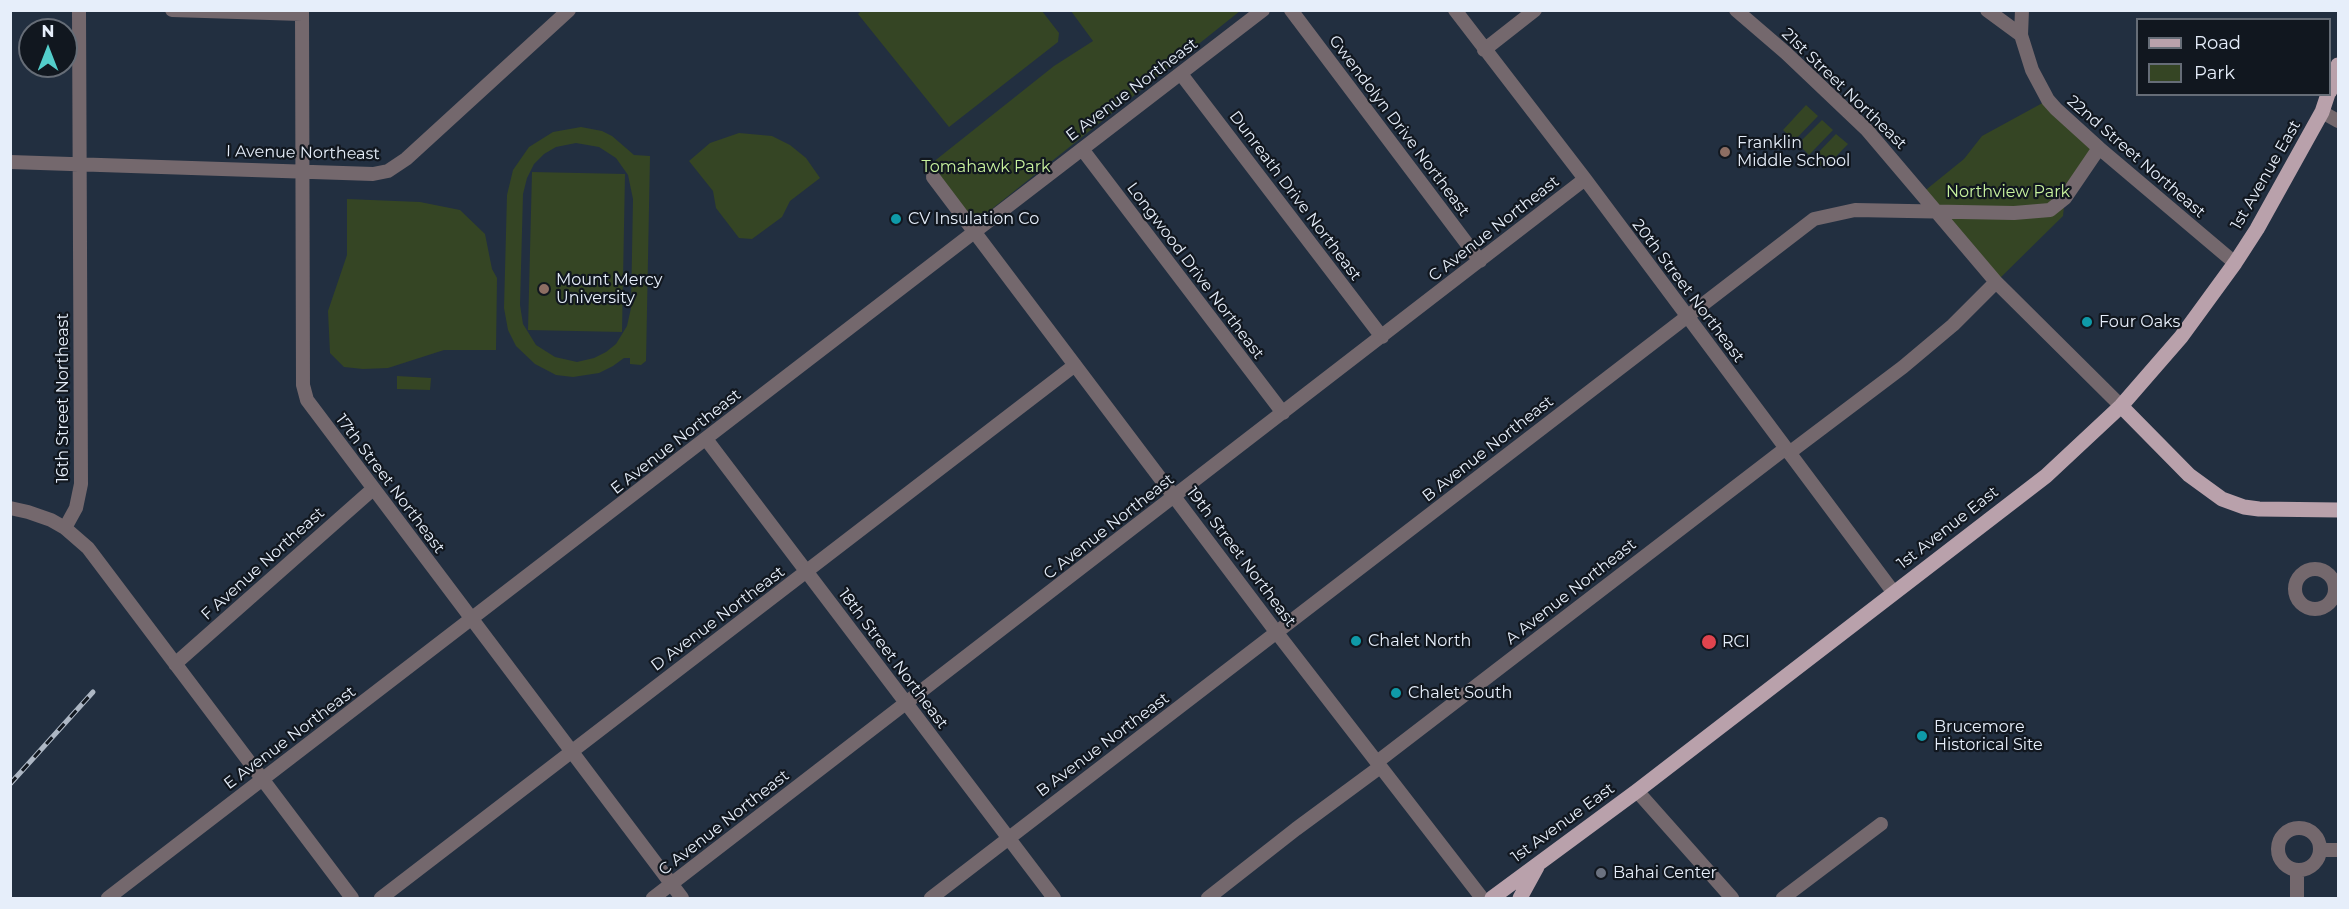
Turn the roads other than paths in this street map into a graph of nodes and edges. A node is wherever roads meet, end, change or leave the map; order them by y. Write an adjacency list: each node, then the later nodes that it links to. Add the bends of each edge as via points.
1 (78, 10): 23 (street, 16th Street Northeast)
2 (172, 10): 11 (street)
3 (569, 10): 24 (street, I Avenue Northeast, via 388,171)
4 (1263, 10): 15 (street, E Avenue Northeast)
5 (1291, 10): 29 (street, Gwendolyn Drive Northeast)
6 (1455, 10): 13 (street, 20th Street Northeast)
7 (1535, 10): 13 (street)
8 (1736, 10): 27 (street, 21st Street Northeast, via 1867,130)
9 (1987, 10): 12 (street)
10 (2022, 10): 12 (street)
11 (302, 12): 24 (street, 17th Street Northeast)
12 (2021, 35): 20 (street, 22nd Street Northeast, via 2032,70 2048,100)
13 (1484, 50): 26 (street, 20th Street Northeast)
14 (2338, 65): 16 (main road, 1st Avenue East)
15 (1181, 74): 21 (street, E Avenue Northeast); 33 (street, Dunreath Drive Northeast)
16 (2331, 87)
17 (2328, 96): 18 (main road, 1st Avenue East)
18 (2322, 112): 19 (street); 30 (main road, 1st Avenue East)
19 (2338, 122)
20 (2098, 148): 27 (street, B Avenue Northeast, via 2065,198 2050,210); 30 (street, 22nd Street Northeast)
21 (1082, 149): 28 (street, E Avenue Northeast); 36 (street, Longwood Drive Northeast)
22 (10, 162): 23 (street, I Avenue Northeast)
23 (79, 164): 24 (street, I Avenue Northeast); 43 (street, 16th Street Northeast, via 81,484 76,508)
24 (303, 172): 39 (street, 17th Street Northeast, via 303,385 315,412)
25 (933, 177): 28 (street, 19th Street Northeast)
26 (1585, 179): 29 (street, C Avenue Northeast); 32 (street, 20th Street Northeast)
27 (1936, 211): 31 (street, 21st Street Northeast); 32 (street, B Avenue Northeast, via 1855,210 1814,219)
28 (975, 232): 34 (street, 19th Street Northeast); 37 (street, E Avenue Northeast)
29 (1480, 261): 33 (street, C Avenue Northeast)
30 (2235, 263): 35 (main road, 1st Avenue East, via 2181,337)
31 (1996, 282): 35 (street, 21st Street Northeast); 38 (street, A Avenue Northeast, via 1903,367)
32 (1686, 318): 38 (street, 20th Street Northeast); 47 (street, B Avenue Northeast)
33 (1382, 337): 36 (street, C Avenue Northeast)
34 (1075, 364): 40 (street, 19th Street Northeast); 44 (street, D Avenue Northeast)
35 (2121, 406): 42 (main road, via 2189,475 2222,499 2259,509); 45 (main road, 1st Avenue East, via 2046,476)
36 (1283, 414): 40 (street, C Avenue Northeast)
37 (706, 439): 44 (street, 18th Street Northeast); 46 (street, E Avenue Northeast)
38 (1787, 450): 45 (street, 20th Street Northeast); 51 (street, A Avenue Northeast)
39 (373, 489): 46 (street, 17th Street Northeast); 48 (street, F Avenue Northeast)
40 (1176, 497): 47 (street, 19th Street Northeast); 49 (street, C Avenue Northeast)
41 (10, 508): 43 (street)
42 (2338, 510)
43 (65, 528): 48 (street, via 88,548)
44 (807, 573): 49 (street, 18th Street Northeast); 50 (street, D Avenue Northeast)
45 (1894, 593): 53 (main road, 1st Avenue East)
46 (472, 620): 50 (street, 17th Street Northeast); 52 (street, E Avenue Northeast)
47 (1277, 633): 51 (street, 19th Street Northeast); 55 (street, B Avenue Northeast)
48 (175, 664): 52 (street)
49 (906, 703): 55 (street, 18th Street Northeast); 60 (street, C Avenue Northeast)
50 (572, 752): 60 (street, 17th Street Northeast); 64 (street, D Avenue Northeast)
51 (1378, 765): 69 (street, A Avenue Northeast); 70 (street, 19th Street Northeast)
52 (262, 780): 62 (street, E Avenue Northeast); 63 (street)
53 (1637, 792): 58 (main road, 1st Avenue East); 61 (street)
54 (1881, 824): 74 (street)
55 (1009, 838): 67 (street, B Avenue Northeast); 68 (street, 18th Street Northeast)
56 (2320, 850): 57 (street); 59 (street, via 2313,864); 59 (street, via 2313,833 2306,829 2288,830 2278,844 2278,853 2282,861)
57 (2338, 850)
58 (1540, 862): 71 (main road, 1st Avenue East); 72 (main road)
59 (2297, 870): 75 (street)
60 (671, 884): 65 (street, C Avenue Northeast); 66 (street, 17th Street Northeast)
61 (1721, 892): 73 (street)
62 (108, 898)
63 (352, 898)
64 (381, 898)
65 (652, 898)
66 (682, 898)
67 (931, 898)
68 (1054, 898)
69 (1208, 898)
70 (1482, 898)
71 (1492, 898)
72 (1520, 898)
73 (1732, 898)
74 (1783, 898)
75 (2297, 898)

